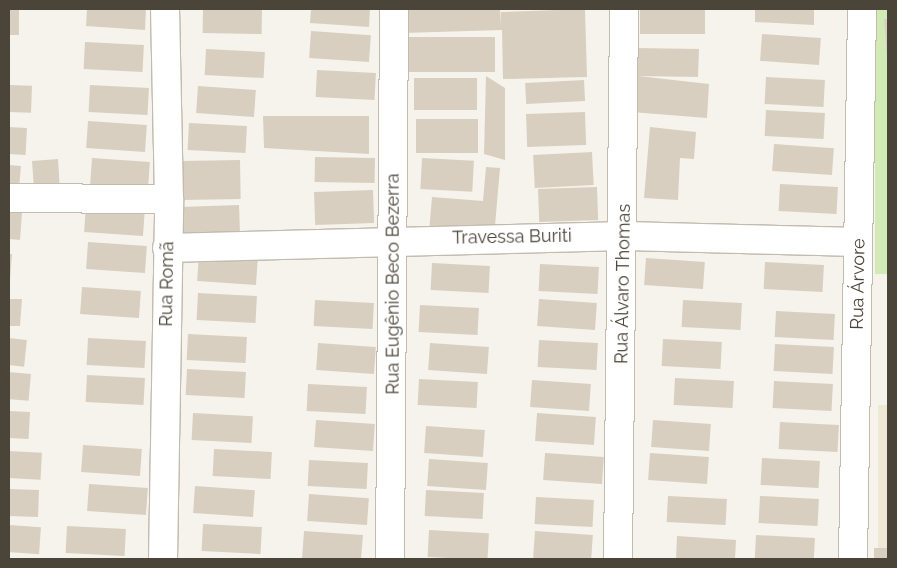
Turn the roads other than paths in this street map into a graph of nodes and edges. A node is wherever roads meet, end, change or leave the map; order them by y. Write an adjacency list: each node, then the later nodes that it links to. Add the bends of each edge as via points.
1 (165, 9): 6 (street, Rua Romã)
2 (394, 9): 8 (street, Rua Eugênio Beco Bezerra)
3 (624, 9): 7 (street, Rua Álvaro Thomas)
4 (862, 9): 9 (street, Rua Árvore)
5 (9, 198): 6 (street)
6 (169, 199): 10 (street, Rua Romã)
7 (625, 236): 8 (street, Travessa Buriti); 9 (street, Travessa Buriti); 13 (street, Rua Álvaro Thomas)
8 (394, 239): 10 (street, Travessa Buriti); 12 (street, Rua Eugênio Beco Bezerra)
9 (858, 242): 14 (street, Rua Árvore)
10 (167, 248): 11 (street, Rua Romã)
11 (164, 559)
12 (390, 559)
13 (618, 559)
14 (853, 559)

